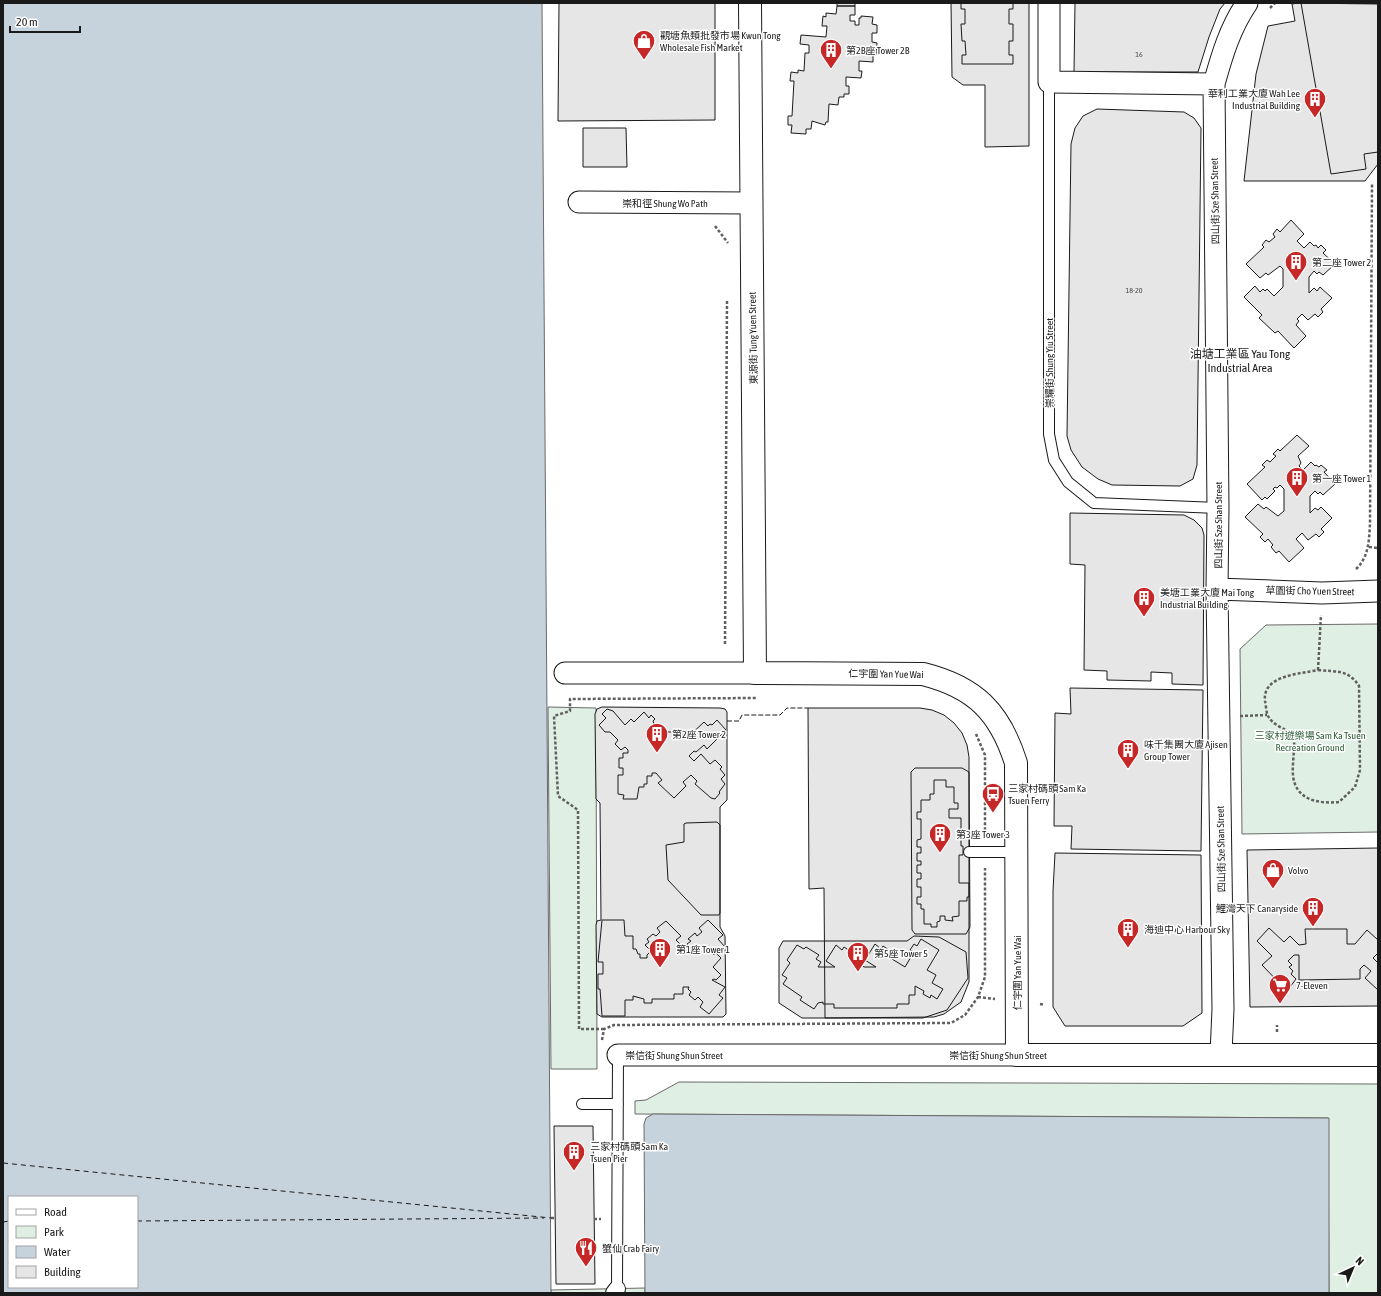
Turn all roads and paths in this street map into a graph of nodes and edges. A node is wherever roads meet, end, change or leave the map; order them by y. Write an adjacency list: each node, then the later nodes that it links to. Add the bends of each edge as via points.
1 (750, 3): 8 (street, 東源街 Tung Yuen Street)
2 (1049, 3): 4 (street, 崇耀街 Shung Yiu Street)
3 (1247, 3): 5 (street, 四山街 Sze Shan Street, via 1236,19 1225,46)
4 (1049, 82): 5 (street); 9 (lane, 崇耀街 Shung Yiu Street, via 1049,434 1054,460 1068,482 1094,503)
5 (1214, 84): 9 (street, 四山街 Sze Shan Street)
6 (1372, 184): 10 (path)
7 (579, 202): 8 (street, 崇和徑 Shung Wo Path)
8 (751, 203): 18 (street, 東源街 Tung Yuen Street)
9 (1218, 508): 13 (street, 四山街 Sze Shan Street)
10 (1369, 547): 11 (path); 12 (path, via 1360,565)
11 (1378, 548)
12 (1352, 572)
13 (1217, 589): 14 (street, 草園街 Cho Yuen Street, via 1322,593); 29 (street, 四山街 Sze Shan Street)
14 (1378, 591)
15 (1321, 608): 16 (path)
16 (1318, 670): 20 (path, via 1280,678 1270,684 1264,692); 20 (path, via 1346,673 1353,677 1359,686 1360,770 1355,787 1347,797 1328,804 1303,796 1297,789 1293,775 1294,738)
17 (565, 673): 18 (street, 仁宇圍 Yan Yue Wai)
18 (756, 674): 25 (street, 仁宇圍 Yan Yue Wai, via 923,674 945,679 965,689 984,704 998,721 1009,741 1016,763)
19 (764, 698): 26 (path, via 570,699 570,711 554,716 558,796 578,810 579,1028)
20 (1267, 715): 21 (path)
21 (1234, 717)
22 (975, 731): 24 (path, via 985,755)
23 (969, 852): 24 (lane)
24 (985, 852): 25 (lane); 26 (path, via 985,977 978,997 965,1015 951,1023 614,1025)
25 (1016, 852): 28 (street, 仁宇圍 Yan Yue Wai)
26 (604, 1029): 27 (path)
27 (610, 1049): 28 (street, 崇信街 Shung Shun Street); 32 (lane)
28 (1017, 1054): 29 (street, 崇信街 Shung Shun Street)
29 (1222, 1054): 30 (street, 崇信街 Shung Shun Street)
30 (1378, 1055)
31 (582, 1104): 32 (lane)
32 (618, 1104): 35 (lane)
33 (551, 1218): 34 (path)
34 (555, 1218)
35 (616, 1291)

